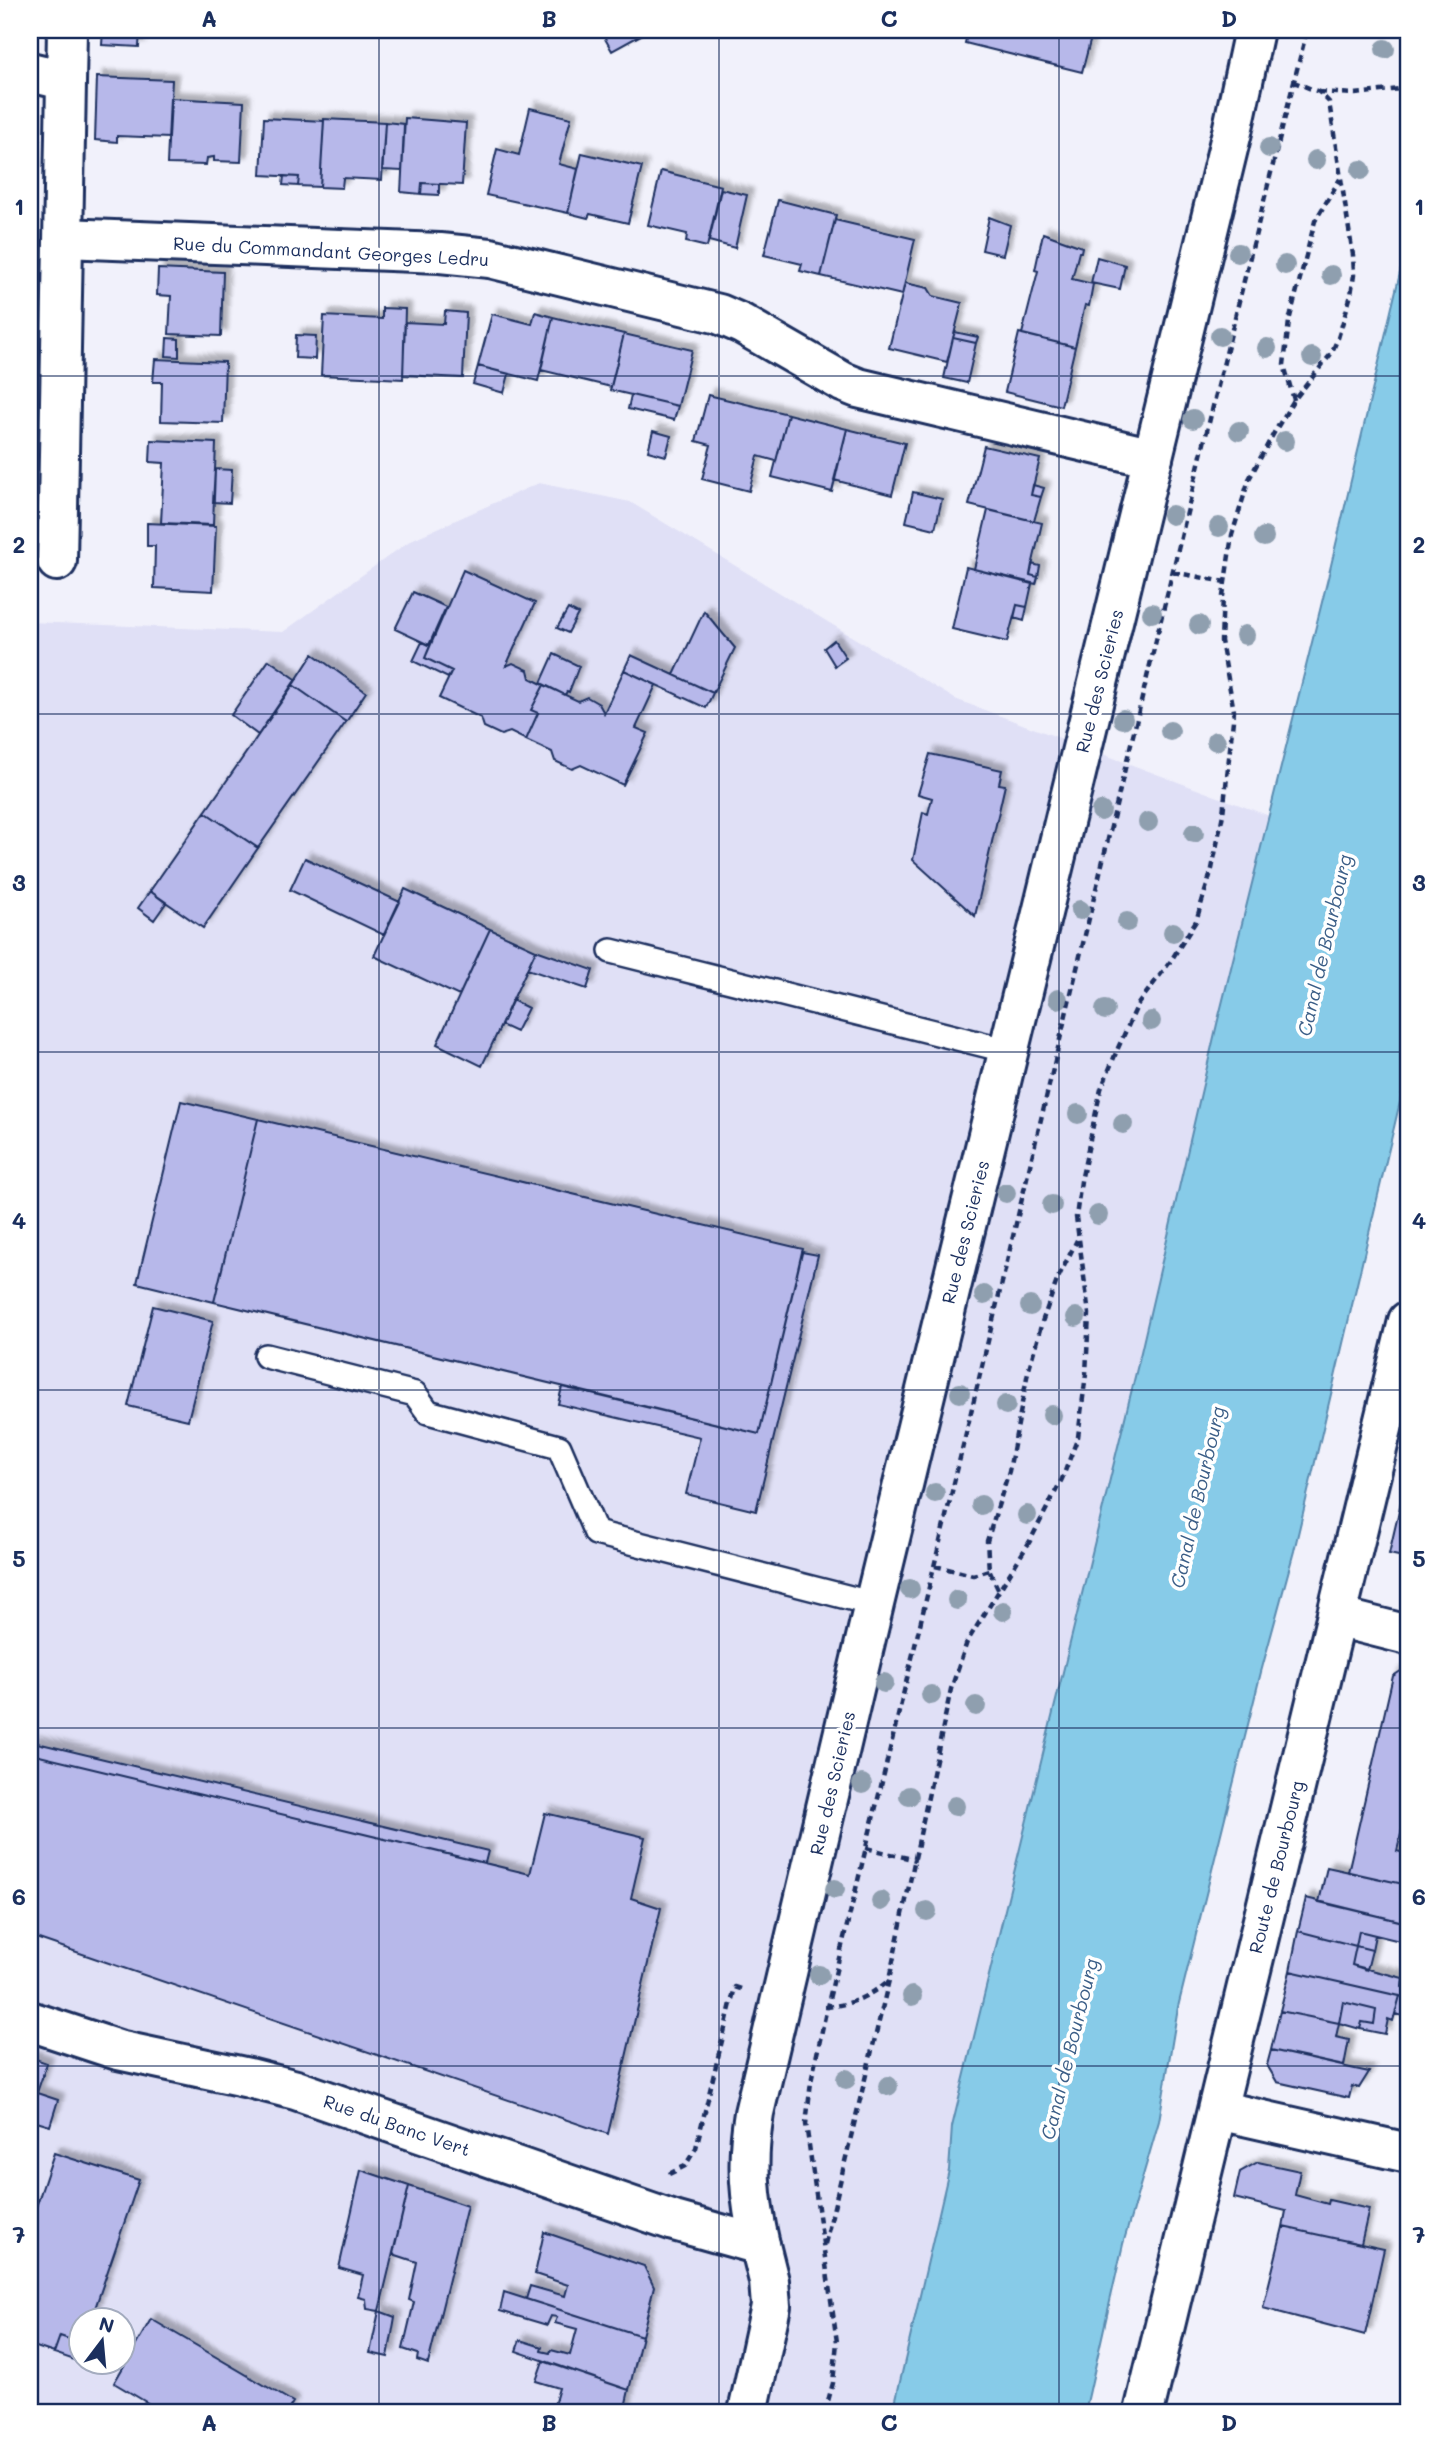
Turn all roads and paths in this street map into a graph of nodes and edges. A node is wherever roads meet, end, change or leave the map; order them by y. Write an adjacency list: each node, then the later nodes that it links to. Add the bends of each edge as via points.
1 (67, 30): 4 (street)
2 (1307, 30): 5 (path)
3 (1254, 38): 11 (street, Rue des Scieries)
4 (47, 76): 9 (street)
5 (1294, 82): 7 (path); 13 (path)
6 (1408, 89): 7 (path)
7 (1319, 92): 8 (path, via 1329,102)
8 (1340, 178): 10 (path, via 1315,221 1289,321 1284,365); 10 (path, via 1353,255 1351,295 1331,354)
9 (64, 238): 11 (street, Rue du Commandant Georges Ledru, via 440,253 506,261 730,318 858,388); 12 (street)
10 (1294, 400): 14 (path, via 1249,479 1232,535)
11 (1153, 458): 16 (street, Rue des Scieries)
12 (57, 561)
13 (1173, 572): 14 (path); 20 (path)
14 (1225, 582): 17 (path, via 1221,641 1234,711 1212,869 1196,921 1138,1004 1101,1089 1081,1181)
15 (611, 951): 16 (lane)
16 (1009, 1051): 23 (street, Rue des Scieries)
17 (1078, 1240): 21 (path, via 1058,1278 1028,1372 1009,1471 987,1541); 22 (path, via 1089,1314 1077,1437 1062,1479)
18 (1408, 1321): 24 (street, Route de Bourbourg)
19 (266, 1356): 23 (lane, via 415,1394 428,1412 559,1447 596,1533)
20 (935, 1566): 21 (path, via 973,1575); 26 (path)
21 (989, 1570): 22 (path)
22 (999, 1590): 27 (path, via 967,1642 951,1689)
23 (874, 1604): 29 (street, Rue des Scieries)
24 (1337, 1617): 25 (street); 32 (street, Route de Bourbourg)
25 (1408, 1635)
26 (866, 1848): 27 (path); 30 (path)
27 (916, 1860): 28 (path)
28 (889, 1980): 30 (path, via 860,2000); 36 (path)
29 (780, 2000): 30 (path); 34 (path, via 735,1987 696,2148 685,2166); 35 (street, Rue des Scieries, via 748,2154 749,2191)
30 (827, 2007): 36 (path, via 806,2124)
31 (30, 2021): 35 (street, Rue du Banc Vert, via 118,2050 296,2091 674,2221)
32 (1218, 2110): 33 (street); 39 (street, Route de Bourbourg)
33 (1408, 2154)
34 (663, 2176)
35 (760, 2245): 37 (street, Rue des Scieries, via 771,2306)
36 (824, 2248): 38 (path, via 838,2342)
37 (748, 2412)
38 (825, 2412)
39 (1144, 2412)

